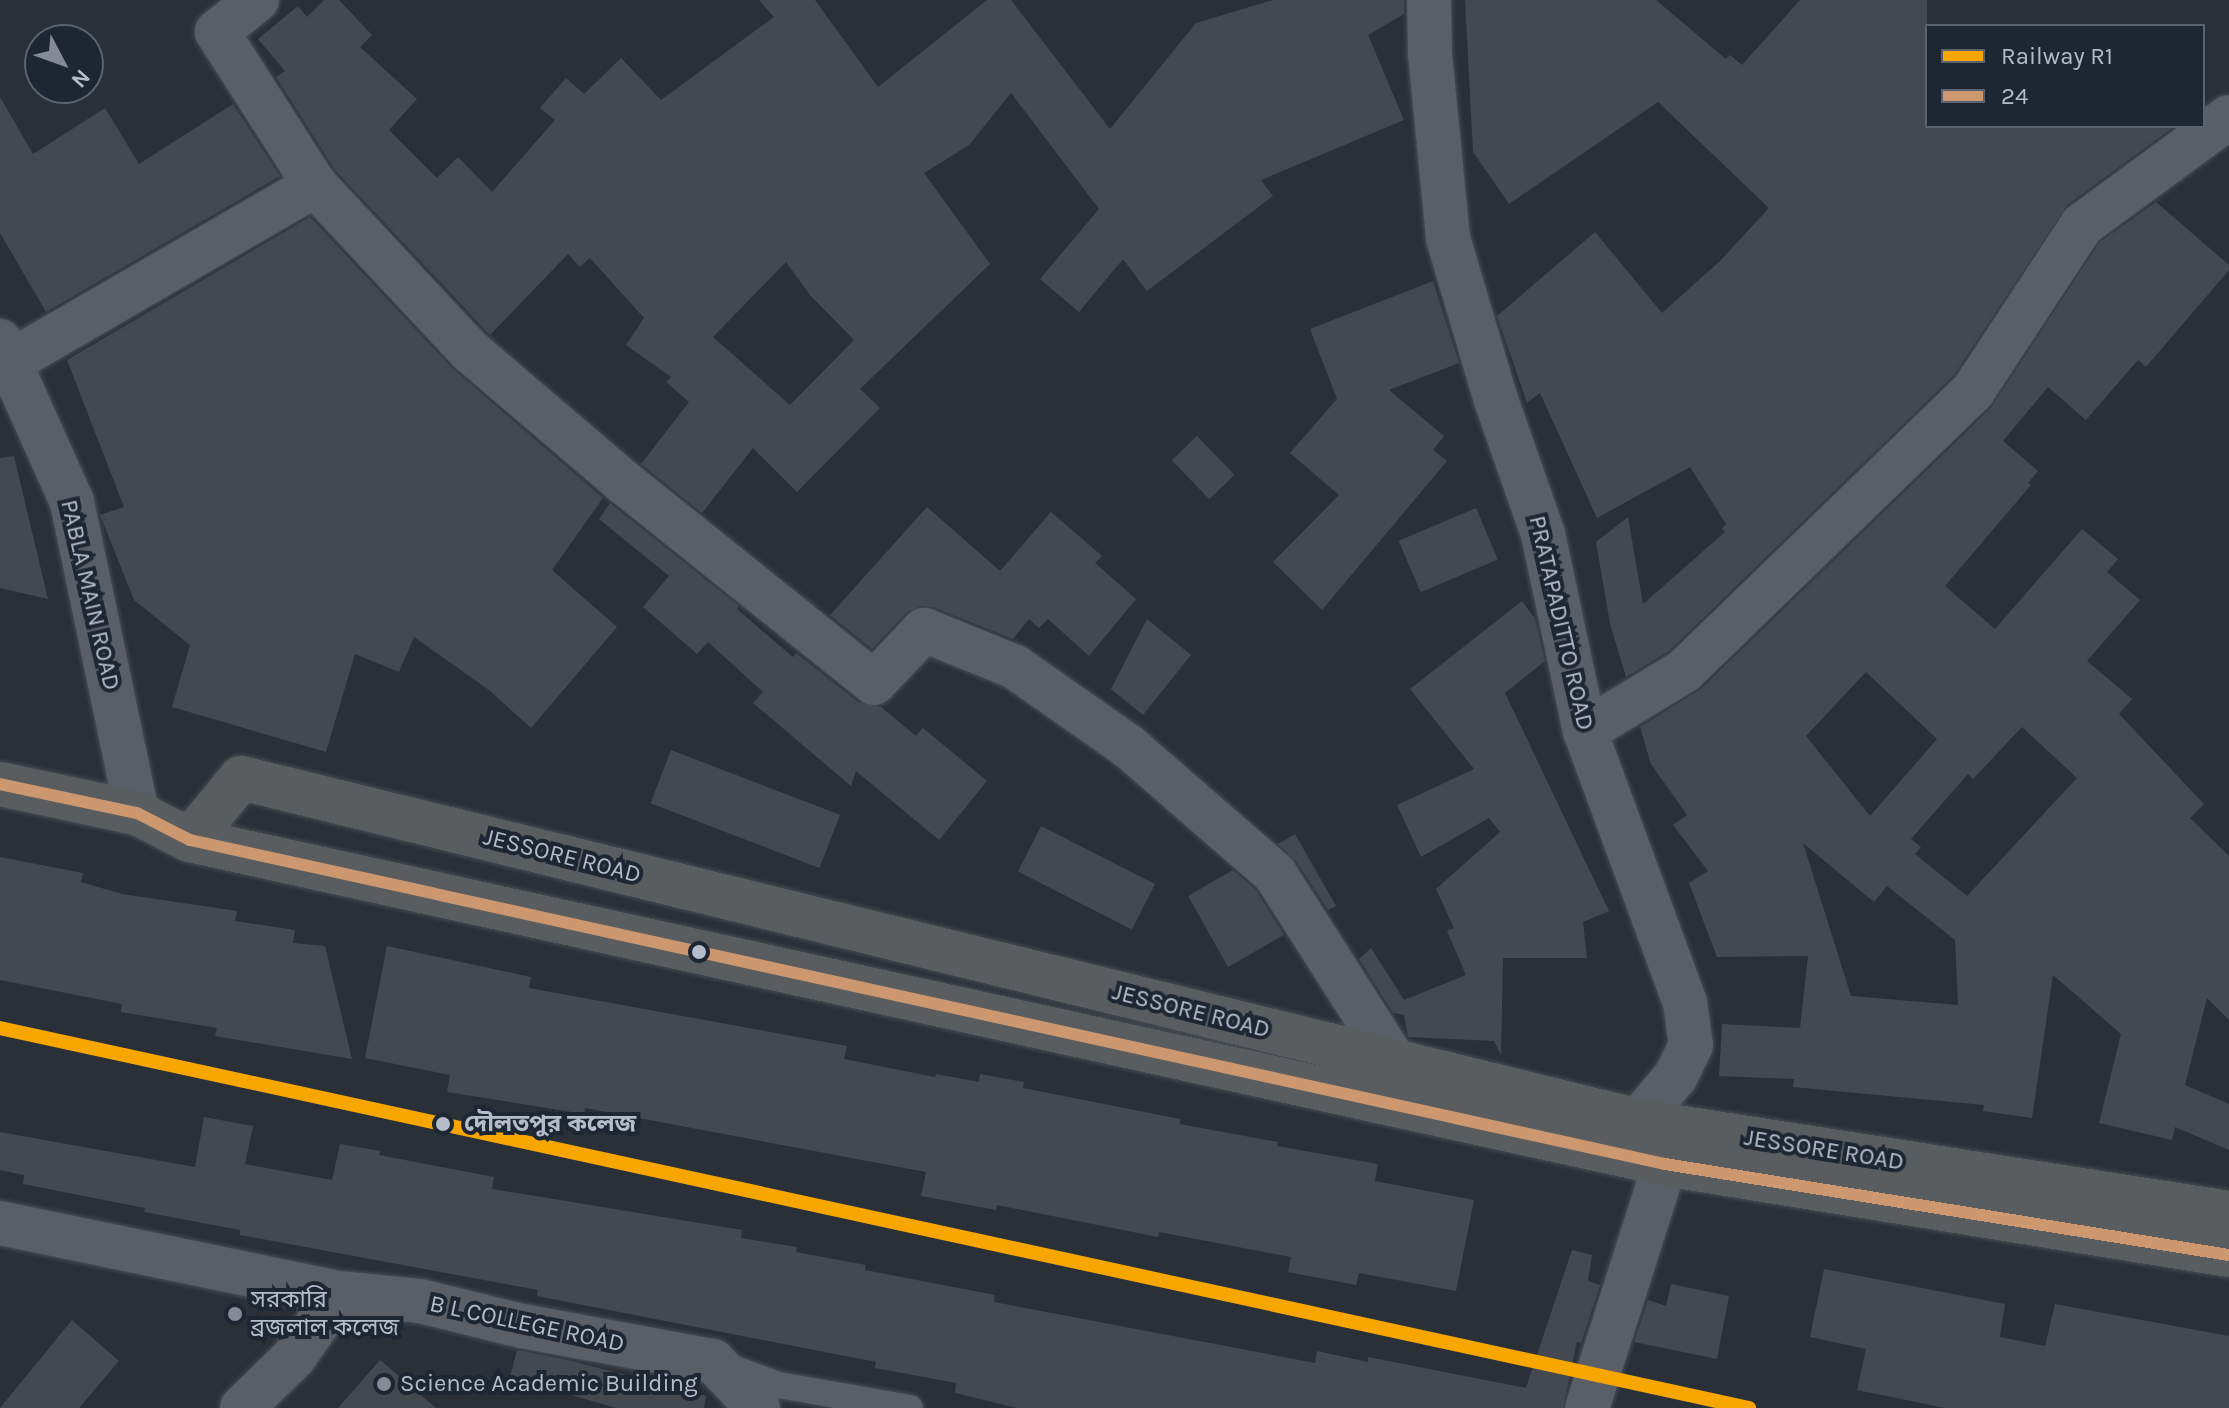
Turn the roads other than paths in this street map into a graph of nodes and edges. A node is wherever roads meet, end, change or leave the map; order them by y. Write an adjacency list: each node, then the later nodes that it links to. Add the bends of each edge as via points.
1 (257, 0): 4 (street, via 217,32)
2 (1429, 0): 6 (street, PRATAPADITTO ROAD, via 1448,238 1543,534)
3 (2229, 117): 6 (street, via 2082,225 1973,391 1684,671)
4 (315, 185): 5 (street); 10 (street, via 470,351 874,683 924,630 1015,667 1128,746 1275,874)
5 (5, 351): 8 (street, PABLA MAIN ROAD, via 72,502)
6 (1585, 731): 11 (street, PRATAPADITTO ROAD, via 1685,1003 1691,1045 1676,1076)
7 (0, 784): 8 (highway, JESSORE ROAD)
8 (137, 813): 9 (highway, JESSORE ROAD)
9 (190, 840): 10 (highway, JESSORE ROAD, via 241,778); 12 (highway, JESSORE ROAD)
10 (1394, 1061): 11 (highway, JESSORE ROAD)
11 (1638, 1121): 12 (street, via 1635,1139); 13 (highway, JESSORE ROAD)
12 (1665, 1164): 15 (highway, JESSORE ROAD); 21 (street)
13 (2229, 1213)
14 (0, 1223): 16 (street, B L COLLEGE ROAD)
15 (2229, 1255)
16 (339, 1293): 17 (street, B L COLLEGE ROAD, via 420,1301 522,1326); 18 (street, via 294,1357)
17 (713, 1361): 19 (street); 20 (lane, B L COLLEGE ROAD, via 779,1385)
18 (242, 1408)
19 (758, 1408)
20 (910, 1408)
21 (1587, 1408)

